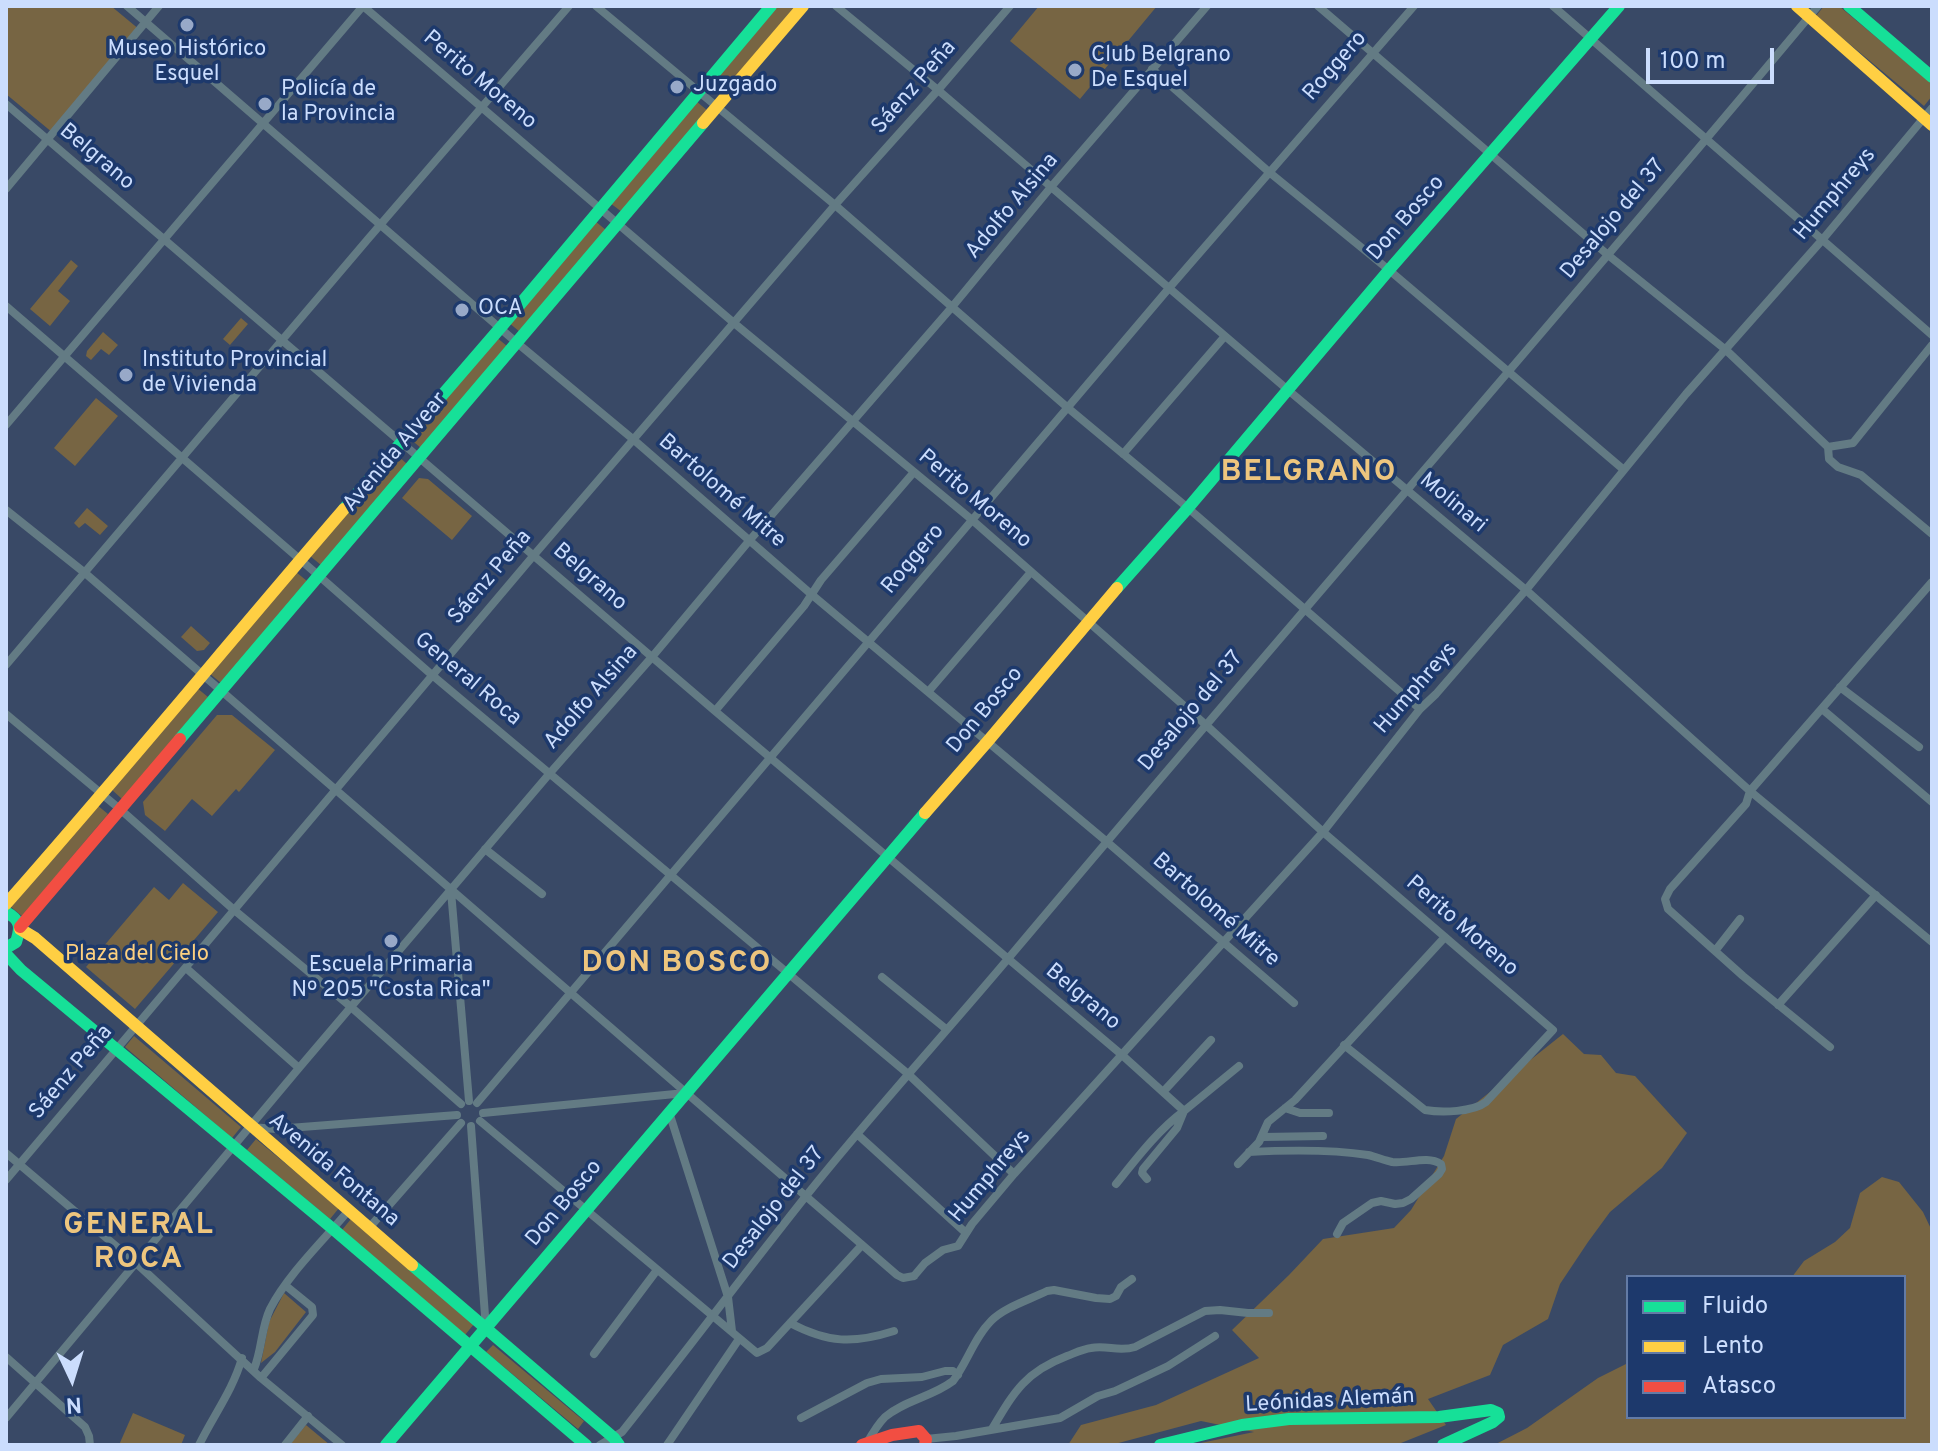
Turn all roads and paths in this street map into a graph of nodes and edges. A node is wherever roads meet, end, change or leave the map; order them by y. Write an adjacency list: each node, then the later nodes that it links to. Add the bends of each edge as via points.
1 (127, 6): 18 (street, Bartolomé Mitre)
2 (159, 6): 18 (street)
3 (363, 6): 27 (street, Perito Moreno); 29 (street)
4 (569, 6): 27 (street)
5 (596, 6): 24 (street)
6 (771, 6): 24 (street, Avenida Alvear)
7 (803, 6): 26 (street, Avenida Alvear)
8 (836, 6): 23 (street, Molinari)
9 (1010, 6): 23 (street, Sáenz Peña)
10 (1207, 6): 21 (street, Adolfo Alsina)
11 (1318, 6): 20 (street)
12 (1414, 6): 20 (street, Roggero)
13 (1553, 6): 19 (street)
14 (1619, 6): 19 (street, Don Bosco)
15 (1797, 6): 17 (street)
16 (1849, 6): 22 (street)
17 (1813, 11): 28 (street); 30 (street, Desalojo del 37)
18 (145, 22): 29 (street, Bartolomé Mitre); 31 (street)
19 (1590, 38): 30 (street); 32 (street, Don Bosco)
20 (1373, 52): 32 (street); 33 (street, Roggero)
21 (1152, 69): 33 (street); 34 (street, Adolfo Alsina)
22 (1932, 77)
23 (938, 90): 34 (street, Molinari); 36 (street, Sáenz Peña)
24 (698, 92): 26 (street); 37 (street, Avenida Alvear)
25 (6, 104): 31 (street, Belgrano)
26 (717, 107): 36 (street); 38 (street, Avenida Alvear)
27 (482, 108): 37 (street, Perito Moreno); 39 (street)
28 (1929, 117): 40 (street, Humphreys)
29 (263, 125): 39 (street, Bartolomé Mitre); 41 (street)
30 (1706, 138): 40 (street); 42 (street, Desalojo del 37)
31 (47, 140): 35 (street); 41 (street, Belgrano)
32 (1490, 154): 42 (street); 43 (street, Don Bosco)
33 (1269, 172): 43 (street); 44 (street, Roggero)
34 (1051, 187): 44 (street, Molinari); 46 (street, Adolfo Alsina)
35 (6, 189)
36 (835, 205): 46 (street); 47 (street, Sáenz Peña)
37 (601, 208): 38 (street, Perito Moreno); 48 (street, Avenida Alvear)
38 (617, 223): 47 (street, Perito Moreno); 52 (street, Avenida Alvear)
39 (381, 224): 48 (street, Bartolomé Mitre); 51 (street)
40 (1823, 239): 49 (street); 54 (street, Humphreys)
41 (164, 240): 51 (street, Belgrano); 55 (street)
42 (1608, 255): 54 (street); 56 (street, Desalojo del 37)
43 (1389, 270): 56 (street); 57 (street, Don Bosco)
44 (1170, 287): 50 (street, Molinari); 58 (street, Roggero)
45 (6, 306): 55 (street, General Roca)
46 (952, 307): 58 (street); 59 (street, Adolfo Alsina)
47 (734, 323): 59 (street, Perito Moreno); 61 (street, Sáenz Peña)
48 (501, 327): 52 (street, Bartolomé Mitre); 62 (street, Avenida Alvear)
49 (1932, 335)
50 (1225, 336): 57 (street, Molinari); 64 (street)
51 (282, 340): 62 (street, Belgrano); 66 (street)
52 (516, 342): 61 (street, Bartolomé Mitre); 65 (street, Avenida Alvear)
53 (1932, 345): 63 (street, via 1853,443)
54 (1726, 350): 63 (street); 67 (street, Humphreys)
55 (64, 356): 60 (street); 66 (street, General Roca)
56 (1507, 371): 67 (street); 69 (street, Desalojo del 37)
57 (1288, 390): 69 (street, Molinari); 70 (street, Don Bosco)
58 (1068, 408): 64 (street); 72 (street, Roggero)
59 (853, 423): 68 (street, Perito Moreno); 74 (street, Adolfo Alsina)
60 (6, 425)
61 (634, 440): 74 (street, Bartolomé Mitre); 75 (street, Sáenz Peña)
62 (401, 442): 65 (street, Belgrano); 76 (street, Avenida Alvear)
63 (1828, 447): 73 (street, via 1829,459 1838,467 1861,475)
64 (1123, 454): 70 (street)
65 (419, 457): 75 (street, Belgrano); 79 (street, Avenida Alvear)
66 (182, 458): 76 (street, General Roca); 78 (street)
67 (1624, 470): 81 (street, Humphreys)
68 (914, 472): 72 (street, Perito Moreno); 82 (street)
69 (1407, 490): 81 (street, Molinari); 83 (street, Desalojo del 37)
70 (1188, 508): 83 (street); 84 (street, Don Bosco)
71 (6, 510): 78 (street)
72 (971, 519): 77 (street, Perito Moreno); 85 (street, Roggero)
73 (1932, 534)
74 (749, 541): 82 (street, Bartolomé Mitre); 86 (street, Adolfo Alsina)
75 (534, 555): 86 (street, Belgrano); 89 (street, Sáenz Peña)
76 (301, 560): 79 (street, General Roca); 88 (street, Avenida Alvear)
77 (1031, 572): 84 (street, Perito Moreno); 92 (street)
78 (85, 573): 87 (street); 88 (street)
79 (318, 575): 89 (street, General Roca); 91 (street, Avenida Alvear)
80 (1932, 582): 90 (street)
81 (1526, 590): 93 (street, Humphreys); 103 (street, Molinari)
82 (811, 594): 85 (street, Bartolomé Mitre); 95 (street)
83 (1304, 609): 93 (street); 97 (street, Desalojo del 37)
84 (1087, 622): 97 (street, Perito Moreno); 98 (street, Don Bosco)
85 (869, 643): 92 (street, Bartolomé Mitre); 100 (street, Roggero)
86 (652, 657): 95 (street, Belgrano); 101 (street, Adolfo Alsina)
87 (6, 665)
88 (201, 675): 91 (street); 104 (street, Avenida Alvear)
89 (432, 675): 101 (street, General Roca); 102 (street, Sáenz Peña)
90 (1840, 687): 94 (street); 99 (street)
91 (219, 691): 102 (street); 106 (street, Avenida Alvear)
92 (928, 692): 98 (street, Bartolomé Mitre)
93 (1420, 709): 107 (street, Humphreys)
94 (1822, 709): 103 (street); 105 (street)
95 (715, 711): 100 (street, Belgrano)
96 (6, 714): 104 (street)
97 (1206, 725): 107 (street, Perito Moreno); 108 (street, Desalojo del 37)
98 (988, 741): 108 (street, Bartolomé Mitre); 110 (street, Don Bosco)
99 (1919, 747)
100 (771, 758): 110 (street, Belgrano); 111 (street, Roggero)
101 (550, 773): 109 (street, Adolfo Alsina); 111 (street, General Roca)
102 (335, 791): 112 (street); 116 (street, Sáenz Peña)
103 (1750, 791): 114 (street, Molinari); 124 (street, via 1746,804 1665,899 1668,909)
104 (102, 795): 106 (street); 115 (street, Avenida Alvear)
105 (1932, 802)
106 (121, 810): 116 (street); 119 (street, Avenida Alvear)
107 (1323, 832): 120 (street, Perito Moreno); 122 (street, Humphreys)
108 (1106, 841): 122 (street, Bartolomé Mitre); 126 (street, Desalojo del 37)
109 (485, 849): 112 (street, Adolfo Alsina); 113 (street)
110 (886, 856): 126 (street, Belgrano); 128 (street, Don Bosco)
111 (670, 875): 128 (street, General Roca); 130 (street, Roggero)
112 (451, 890): 130 (street); 133 (street, Adolfo Alsina); 146 (street)
113 (542, 894)
114 (1876, 895): 121 (street, Molinari); 132 (street)
115 (6, 904)
116 (233, 909): 127 (street, Sáenz Peña); 133 (street)
117 (6, 912): 119 (street, Avenida Fontana)
118 (1740, 919): 124 (street)
119 (20, 928): 123 (street, Avenida Alvear, via 16,942); 134 (street, Avenida Fontana)
120 (1445, 937): 137 (street); 137 (street, Perito Moreno, via 1553,1030 1486,1102 1477,1108 1425,1110)
121 (1932, 942)
122 (1224, 943): 131 (street, Bartolomé Mitre); 140 (street, Humphreys)
123 (6, 948)
124 (1715, 951): 132 (street)
125 (6, 954): 139 (street, Avenida Fontana)
126 (1007, 959): 135 (street, Desalojo del 37); 140 (street, Belgrano)
127 (186, 968): 134 (street, Sáenz Peña); 142 (street)
128 (787, 974): 143 (street, General Roca); 145 (street, Don Bosco)
129 (882, 977): 135 (street)
130 (569, 992): 145 (street); 146 (street, Roggero)
131 (1294, 1003)
132 (1778, 1005): 138 (street)
133 (351, 1007): 142 (street, Adolfo Alsina); 146 (street)
134 (135, 1026): 139 (street, Sáenz Peña); 154 (street, Avenida Fontana)
135 (946, 1029): 143 (street, Desalojo del 37)
136 (1211, 1040): 144 (street)
137 (1344, 1045): 147 (street)
138 (1830, 1047)
139 (115, 1049): 158 (street, Avenida Fontana); 161 (street, Sáenz Peña)
140 (1122, 1055): 144 (street, Belgrano); 163 (street, Humphreys)
141 (1239, 1066): 148 (street)
142 (299, 1068): 154 (street, Adolfo Alsina)
143 (907, 1073): 155 (street, Desalojo del 37); 163 (street, General Roca)
144 (1163, 1092): 148 (street, Belgrano)
145 (686, 1093): 149 (street, Don Bosco); 151 (street); 167 (street)
146 (469, 1102): 151 (street); 152 (street)
147 (1285, 1108): 150 (street); 157 (street, via 1268,1122)
148 (1184, 1111): 164 (street, via 1177,1128 1143,1169); 166 (street)
149 (669, 1112): 169 (street, Don Bosco); 181 (street)
150 (1329, 1113)
151 (482, 1117): 153 (street); 169 (street)
152 (459, 1119): 153 (street); 154 (street); 170 (street)
153 (471, 1126): 185 (street)
154 (251, 1127): 158 (street, Adolfo Alsina); 168 (street, Avenida Fontana)
155 (857, 1134): 167 (street, Desalojo del 37); 172 (street)
156 (1323, 1136): 157 (street)
157 (1263, 1137): 159 (street)
158 (233, 1147): 171 (street, Avenida Fontana); 175 (street, Adolfo Alsina)
159 (1249, 1152): 162 (street); 173 (street, via 1312,1151 1441,1164 1439,1174 1411,1199 1372,1203 1343,1223)
160 (6, 1153): 161 (street)
161 (19, 1164): 165 (street, Sáenz Peña); 175 (street)
162 (1238, 1164)
163 (1014, 1174): 172 (street, Humphreys)
164 (1147, 1179)
165 (6, 1180)
166 (1116, 1184)
167 (806, 1196): 174 (street); 181 (street, Desalojo del 37)
168 (349, 1210): 170 (street, Avenida Fontana); 171 (street)
169 (586, 1210): 176 (street); 185 (street, Don Bosco)
170 (369, 1228): 185 (street, Avenida Fontana)
171 (333, 1229): 180 (street); 190 (street, Avenida Fontana)
172 (966, 1233): 177 (street, Humphreys, via 958,1246 943,1250)
173 (1337, 1234)
174 (862, 1245): 177 (street, via 897,1275); 184 (street)
175 (136, 1263): 193 (street); 197 (street, Adolfo Alsina)
176 (657, 1270): 183 (street); 191 (street)
177 (914, 1276): 179 (street)
178 (1132, 1279): 195 (street, via 1110,1299 1054,1290 1001,1313 982,1332)
179 (921, 1284)
180 (285, 1285): 194 (street, via 267,1318); 196 (street, via 312,1307 313,1315)
181 (728, 1297): 183 (street, Desalojo del 37); 186 (street)
182 (1269, 1313): 201 (street, via 1205,1311 1135,1347 1086,1349 1050,1363 1011,1397)
183 (714, 1316): 186 (street); 202 (street, Desalojo del 37)
184 (790, 1323): 187 (street, via 826,1339 873,1338); 189 (street, via 757,1353)
185 (486, 1329): 190 (street, Don Bosco); 202 (street, Avenida Fontana)
186 (732, 1331): 189 (street)
187 (894, 1331)
188 (1215, 1336): 201 (street, via 1168,1366 1060,1418)
189 (739, 1339): 212 (street)
190 (470, 1346): 209 (street, Don Bosco); 210 (street, Avenida Fontana)
191 (594, 1354)
192 (6, 1357): 197 (street)
193 (242, 1358): 194 (street); 206 (street)
194 (254, 1369): 196 (street)
195 (958, 1375): 200 (street, via 945,1371 881,1379); 204 (street, via 883,1419)
196 (261, 1378): 198 (street)
197 (36, 1383): 199 (street, Adolfo Alsina); 205 (street, via 85,1427)
198 (308, 1416): 207 (street); 208 (street)
199 (6, 1418)
200 (801, 1418)
201 (992, 1429): 203 (street)
202 (616, 1442): 211 (street, Desalojo del 37)
203 (926, 1442): 204 (street, via 919,1431)
204 (864, 1444)
205 (90, 1445)
206 (199, 1445)
207 (285, 1445)
208 (342, 1445)
209 (386, 1445)
210 (586, 1445)
211 (600, 1445)
212 (667, 1445)
213 (1160, 1445): 214 (street, Leónidas Alemán, via 1289,1419 1498,1413 1476,1431)
214 (1443, 1445)

